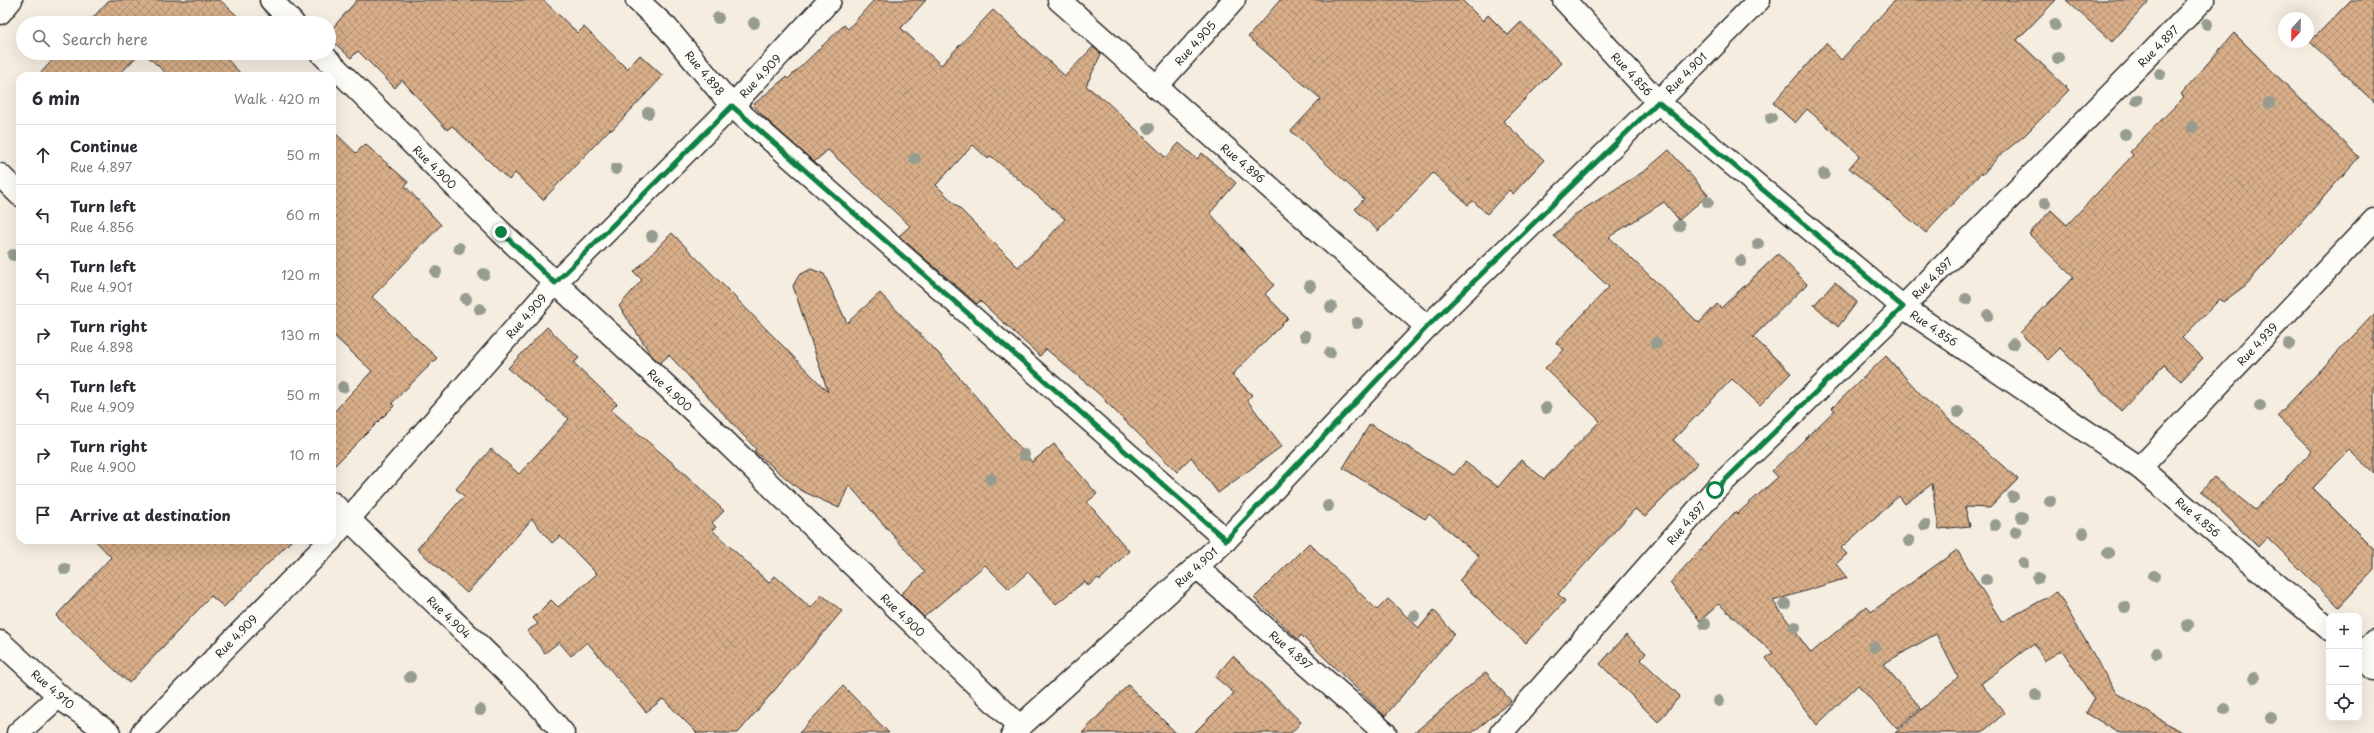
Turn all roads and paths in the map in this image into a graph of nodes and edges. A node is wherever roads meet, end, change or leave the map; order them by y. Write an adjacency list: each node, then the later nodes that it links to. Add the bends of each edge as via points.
1 (11, 0): 10 (street)
2 (271, 0): 11 (street)
3 (637, 0): 15 (street, Rue 4.898, via 667,28)
4 (830, 0): 15 (street, Rue 4.909)
5 (1059, 0): 13 (street, Rue 4.896)
6 (1234, 0): 13 (street, Rue 4.905)
7 (1564, 0): 14 (street, Rue 4.856)
8 (1758, 0): 14 (street, Rue 4.901)
9 (2203, 0): 20 (street, Rue 4.897)
10 (0, 13)
11 (286, 16)
12 (328, 60): 19 (street, Rue 4.900)
13 (1156, 86): 21 (street, Rue 4.896)
14 (1658, 102): 20 (street, Rue 4.856); 21 (street, Rue 4.901)
15 (732, 106): 19 (street, Rue 4.909); 26 (street, Rue 4.898)
16 (0, 175): 17 (street)
17 (16, 191)
18 (2374, 220): 22 (street, Rue 4.939)
19 (555, 283): 24 (street, Rue 4.909); 32 (street, Rue 4.900, via 704,421)
20 (1903, 307): 22 (street, Rue 4.856); 38 (street, Rue 4.897, via 1715,490)
21 (1427, 327): 26 (street, Rue 4.901)
22 (2140, 468): 29 (street, Rue 4.856)
23 (336, 507): 24 (street, Rue 4.904)
24 (350, 520): 25 (street, Rue 4.909); 36 (street, Rue 4.904, via 530,695)
25 (336, 534)
26 (1226, 540): 28 (street, Rue 4.901)
27 (326, 544): 35 (street, Rue 4.909)
28 (1196, 567): 32 (street, Rue 4.901); 37 (street, Rue 4.897)
29 (2326, 626)
30 (0, 642): 31 (street, Rue 4.910)
31 (59, 696): 33 (street); 34 (street, Rue 4.910)
32 (1016, 730)
33 (18, 733)
34 (109, 733)
35 (142, 733)
36 (563, 733)
37 (1385, 733)
38 (1501, 733)

